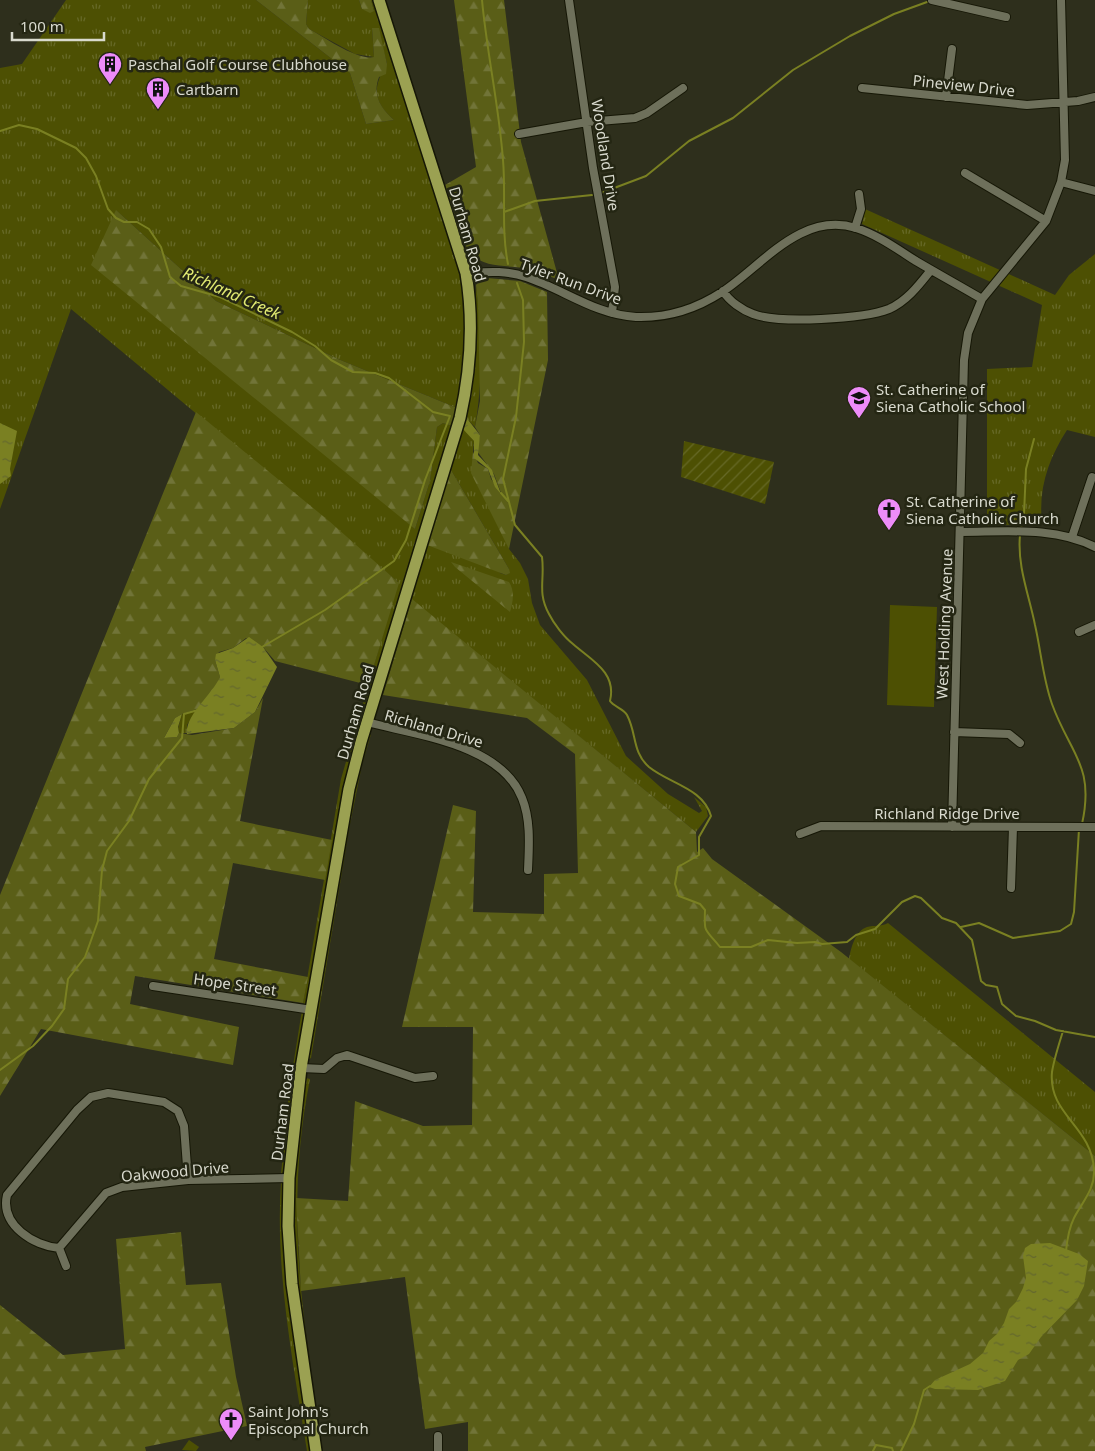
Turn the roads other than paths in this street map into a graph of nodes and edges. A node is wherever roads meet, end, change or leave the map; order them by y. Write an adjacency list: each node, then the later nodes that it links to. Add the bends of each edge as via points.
1 (379, 0): 21 (main road, Durham Road)
2 (569, 0): 12 (street, Woodland Drive)
3 (932, 0): 5 (street)
4 (1061, 0): 11 (street, West Holding Avenue)
5 (1006, 18)
6 (952, 49): 9 (street)
7 (683, 88): 12 (street, via 648,113 635,118)
8 (862, 88): 9 (street, Pineview Drive)
9 (946, 97): 11 (street, Pineview Drive, via 1007,104)
10 (1095, 97): 11 (street, Pineview Drive)
11 (1063, 102): 15 (street, West Holding Avenue, via 1065,160)
12 (587, 122): 13 (street); 24 (street, Woodland Drive, via 616,287)
13 (519, 134)
14 (965, 173): 18 (street)
15 (1061, 182): 16 (street); 18 (street, West Holding Avenue)
16 (1095, 191)
17 (859, 194): 19 (street, via 861,209)
18 (1046, 220): 23 (street, West Holding Avenue)
19 (856, 228): 20 (street, Tyler Run Drive, via 879,238); 22 (street, Tyler Run Drive, via 828,227 786,240)
20 (931, 270): 22 (street, via 904,300 890,308 859,316 772,318 752,314); 23 (street, Tyler Run Drive)
21 (466, 273): 24 (street, Tyler Run Drive, via 503,271 526,276); 31 (main road, Durham Road, via 472,336 460,418)
22 (722, 292): 24 (street, Tyler Run Drive, via 686,311 636,316)
23 (982, 299): 26 (street, West Holding Avenue, via 968,333 964,360)
24 (612, 313)
25 (1092, 477): 27 (street)
26 (961, 532): 27 (street, via 1029,532); 32 (street, West Holding Avenue)
27 (1072, 537): 28 (street)
28 (1095, 547)
29 (1095, 625): 30 (street)
30 (1079, 632)
31 (367, 722): 38 (street, Richland Drive, via 475,752 501,768 514,783 524,805 528,828); 41 (main road, Durham Road, via 348,791)
32 (954, 732): 33 (street, via 1009,734); 34 (street, West Holding Avenue)
33 (1020, 743)
34 (952, 827): 35 (street, Richland Ridge Drive); 37 (street, Richland Ridge Drive, via 821,826)
35 (1013, 827): 36 (street, Richland Ridge Drive); 39 (street)
36 (1095, 827)
37 (800, 834)
38 (528, 870)
39 (1011, 888)
40 (153, 986): 41 (street, Hope Street)
41 (312, 1010): 42 (main road, Durham Road)
42 (301, 1068): 43 (street, via 324,1069 337,1058 347,1055 415,1078); 44 (main road, Durham Road)
43 (433, 1076)
44 (289, 1178): 45 (street, Oakwood Drive); 49 (main road, Durham Road, via 292,1284)
45 (188, 1180): 46 (street, Oakwood Drive, via 122,1187 106,1193); 46 (street, via 184,1126 178,1111 164,1102 108,1093 91,1097 7,1195 4,1204 9,1220 36,1244)
46 (59, 1248): 47 (street)
47 (66, 1266)
48 (438, 1436): 50 (street)
49 (316, 1451)
50 (438, 1451)

